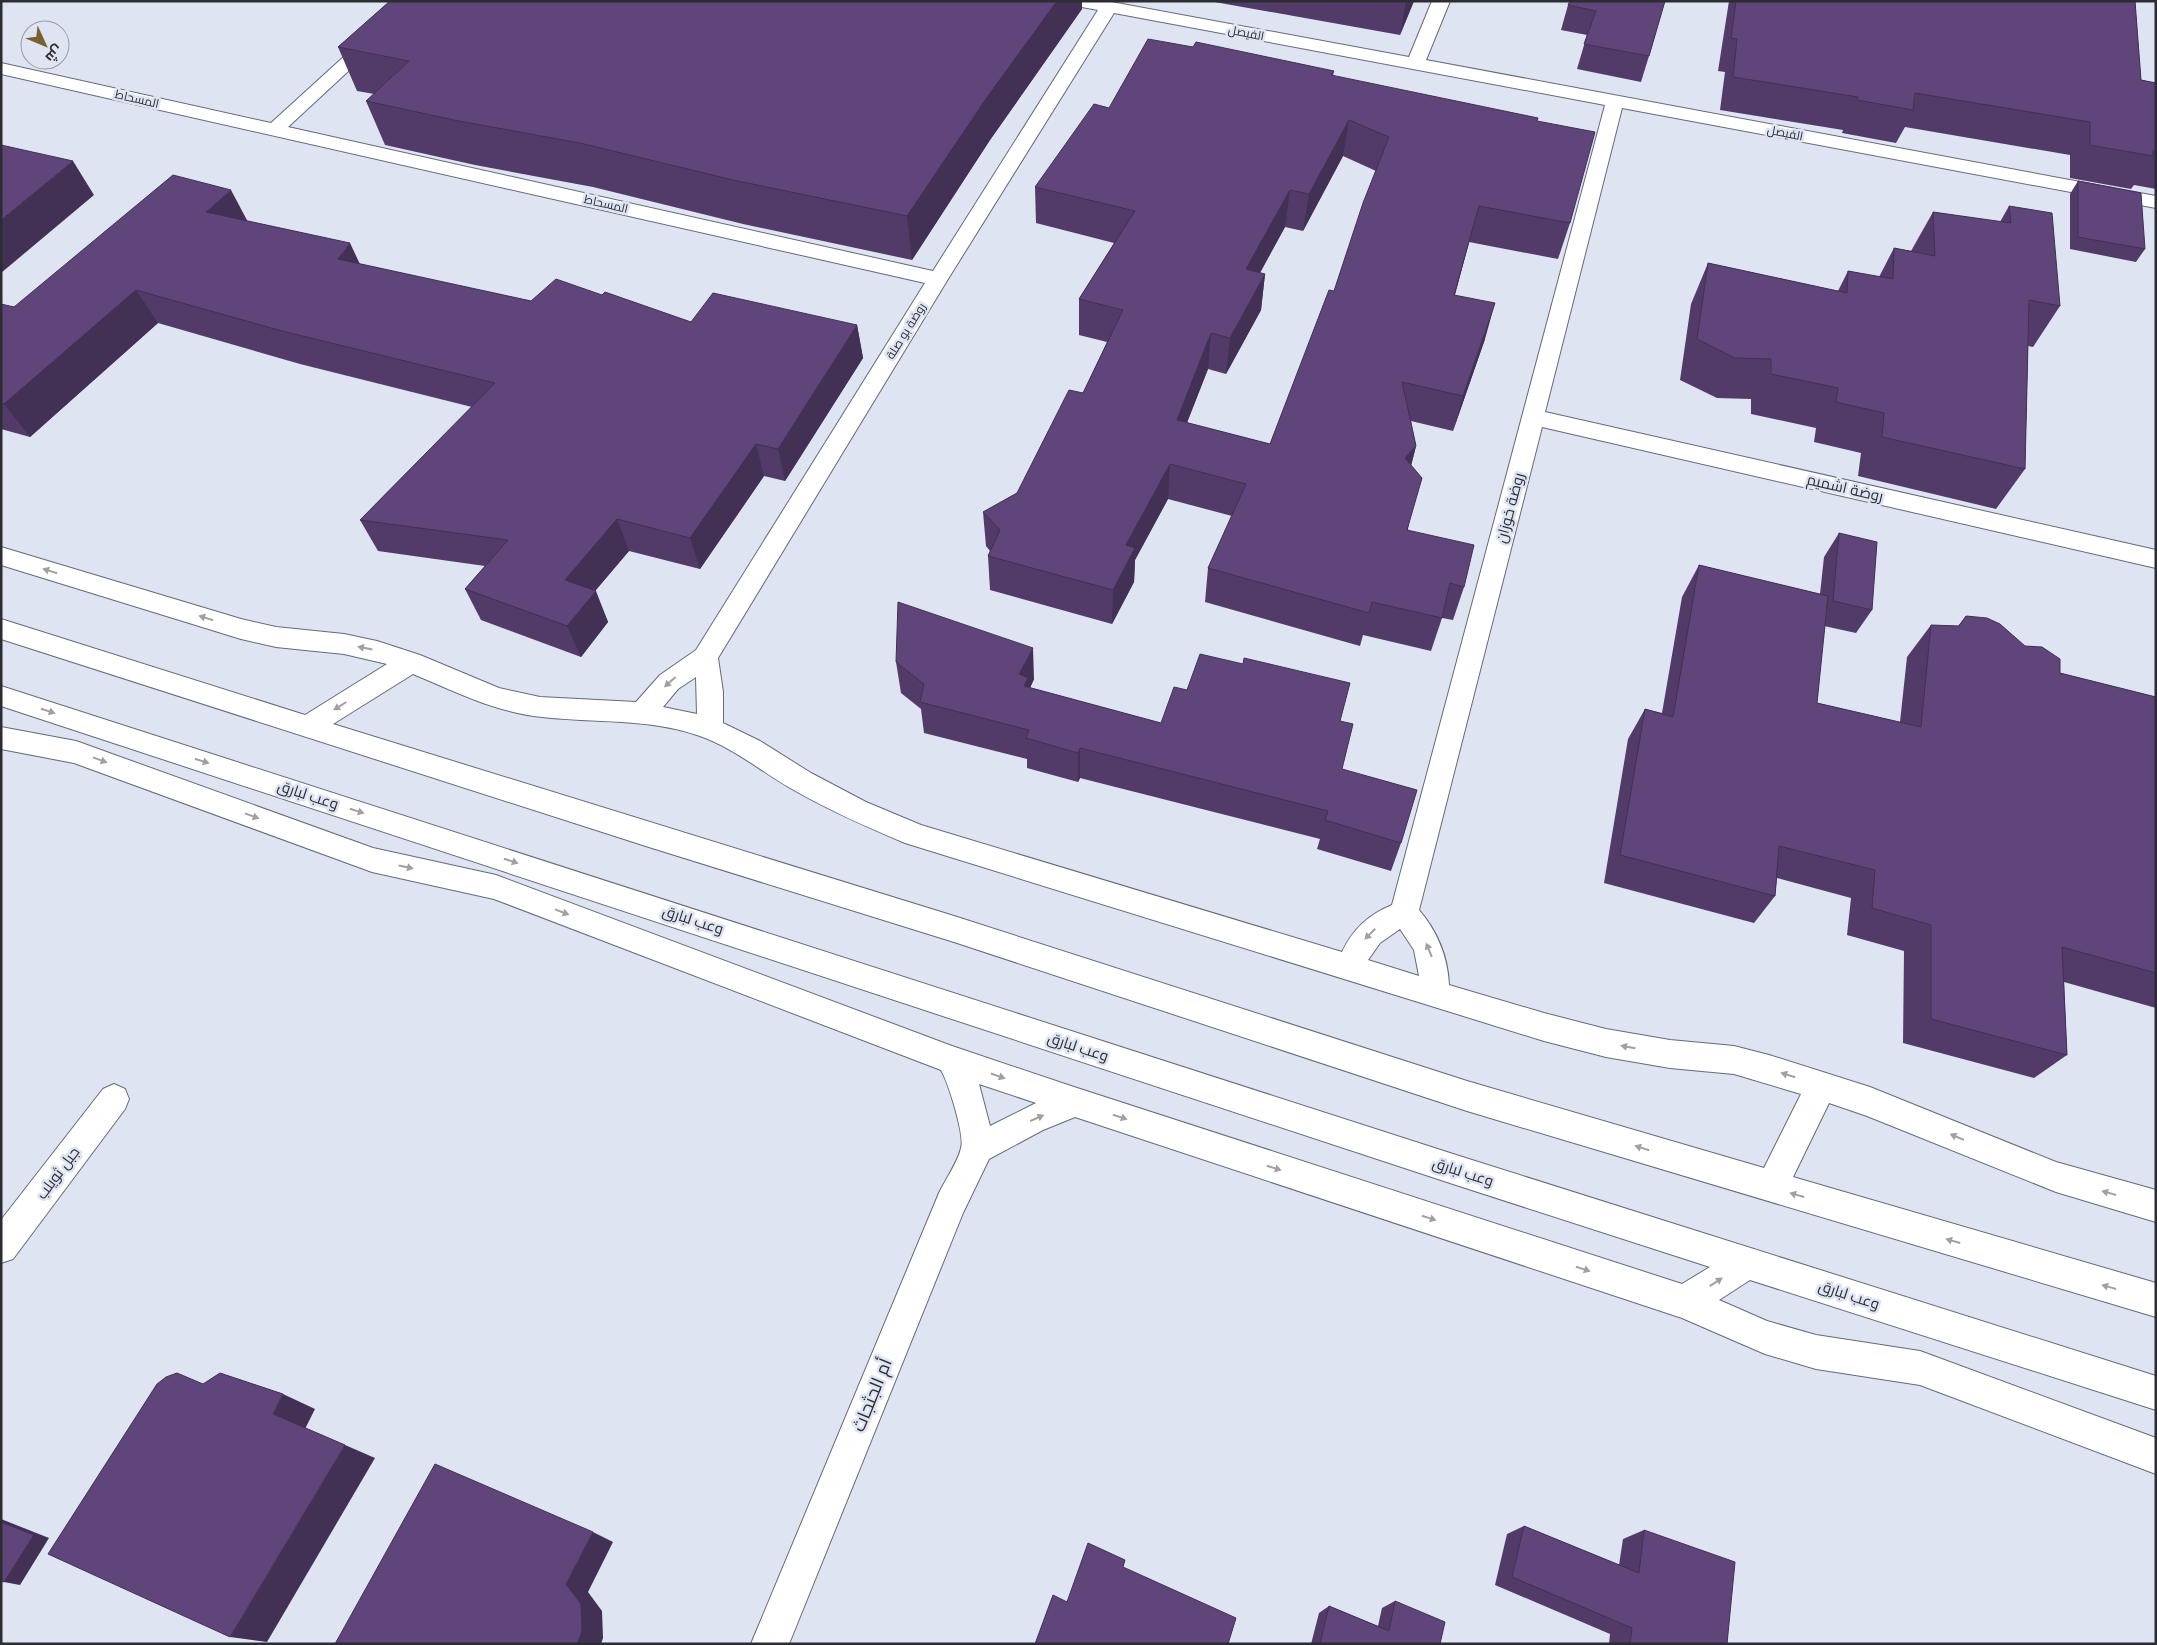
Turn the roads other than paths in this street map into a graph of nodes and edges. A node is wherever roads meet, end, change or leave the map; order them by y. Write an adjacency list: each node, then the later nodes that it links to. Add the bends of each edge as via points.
1 (415, 1): 8 (street)
2 (1077, 1): 4 (street, الفيصل)
3 (1441, 1): 5 (street)
4 (1109, 7): 5 (street, الفيصل); 10 (street, روضة بو صلة)
5 (1415, 64): 7 (street, الفيصل)
6 (1, 68): 8 (street, المسحاط)
7 (1615, 101): 9 (street, الفيصل); 11 (street, روضة خوزان)
8 (274, 130): 10 (street, المسحاط)
9 (2156, 202)
10 (938, 279): 15 (street, روضة بو صلة)
11 (1534, 417): 13 (street, روضة اشميم); 24 (street, روضة خوزان)
12 (1, 556): 16 (street, one-way to 12, via 353,646 241,629)
13 (2156, 559)
14 (1, 629): 19 (street)
15 (705, 657): 18 (street, one-way to 18, via 669,682); 20 (street, via 711,712)
16 (412, 662): 18 (street, via 495,697 540,707); 19 (street, one-way to 19)
17 (1, 696): 22 (street, وعب لبارق, one-way to 22)
18 (642, 713): 20 (street)
19 (308, 726): 32 (street, one-way to 19, via 1467,1096 954,929)
20 (708, 728): 25 (street, via 856,810 915,835)
21 (1, 738): 23 (street, one-way to 23, via 76,752)
22 (273, 784): 23 (street); 35 (street, وعب لبارق, one-way to 35)
23 (330, 844): 27 (street, one-way to 27, via 372,860 496,887)
24 (1404, 913): 25 (street, one-way to 25, via 1369,933); 26 (street, one-way to 24, via 1435,972 1430,951)
25 (1350, 968): 26 (street)
26 (1435, 994): 28 (street, one-way to 26, via 1734,1060 1606,1043)
27 (952, 1060): 30 (street, one-way to 30); 31 (street, via 962,1077)
28 (1822, 1085): 32 (street); 33 (street, one-way to 28, via 2047,1174 1919,1120)
29 (114, 1099): 34 (street, جبل ثويلب)
30 (1074, 1102): 31 (street, one-way to 30); 37 (street, one-way to 37)
31 (978, 1148): 40 (street, أم الجثجاث, via 950,1204)
32 (1771, 1187): 36 (street, one-way to 32)
33 (2156, 1206)
34 (1, 1247)
35 (1746, 1263): 37 (street, one-way to 35); 38 (street, وعب لبارق)
36 (2156, 1300)
37 (1685, 1302): 39 (street, via 1765,1337 1816,1352 1920,1368)
38 (2156, 1392)
39 (2156, 1456)
40 (770, 1644)

